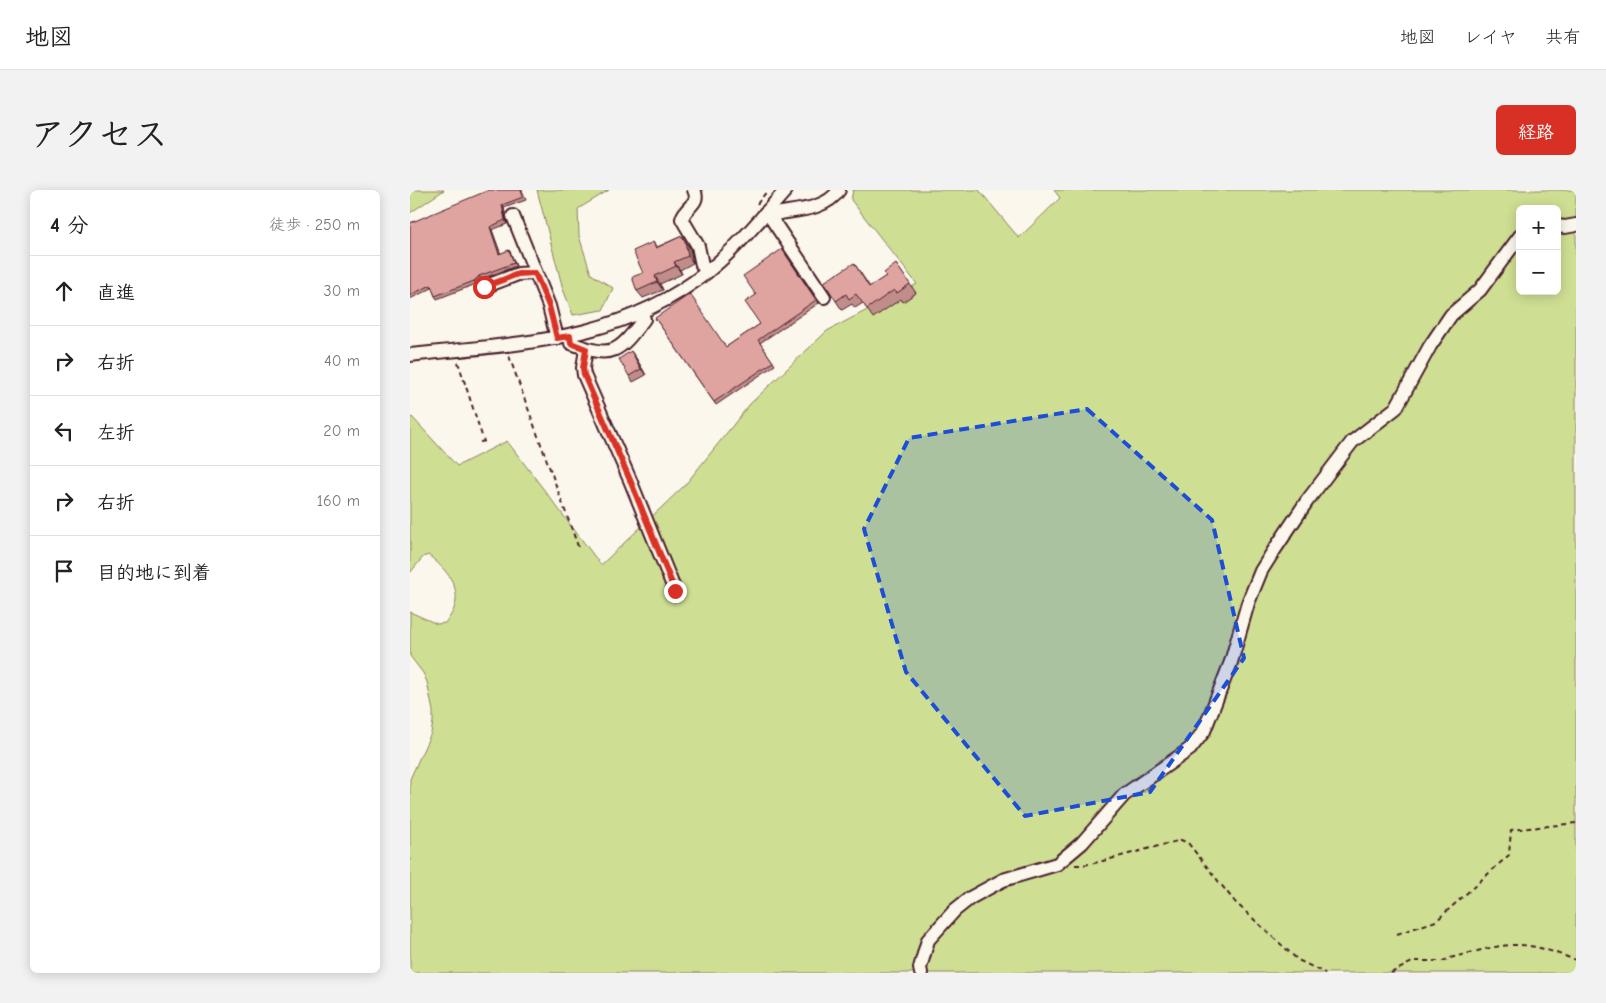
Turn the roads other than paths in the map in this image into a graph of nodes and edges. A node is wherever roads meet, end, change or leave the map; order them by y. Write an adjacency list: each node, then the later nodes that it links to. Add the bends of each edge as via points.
1 (694, 190): 9 (street, via 696,200 682,218 698,246)
2 (786, 190): 5 (street)
3 (839, 190): 5 (street, via 816,206)
4 (513, 216): 10 (street)
5 (768, 216): 9 (street); 12 (street)
6 (1576, 225): 7 (street)
7 (1561, 226)
8 (1516, 241): 18 (street, via 1480,290 1451,315 1396,408 1352,442 1273,552 1248,603 1231,662 1204,731 1190,749 1124,795 1082,843 1058,864 1003,880 970,898 928,940)
9 (707, 272): 13 (street, via 670,298)
10 (535, 273): 11 (street, via 518,274); 14 (street)
11 (484, 287)
12 (824, 297)
13 (641, 312): 14 (street, via 610,325); 15 (street, via 644,319 621,347 606,352)
14 (563, 337): 15 (street); 16 (street)
15 (586, 349): 17 (street, via 584,375)
16 (410, 355)
17 (675, 591)
18 (920, 973)

